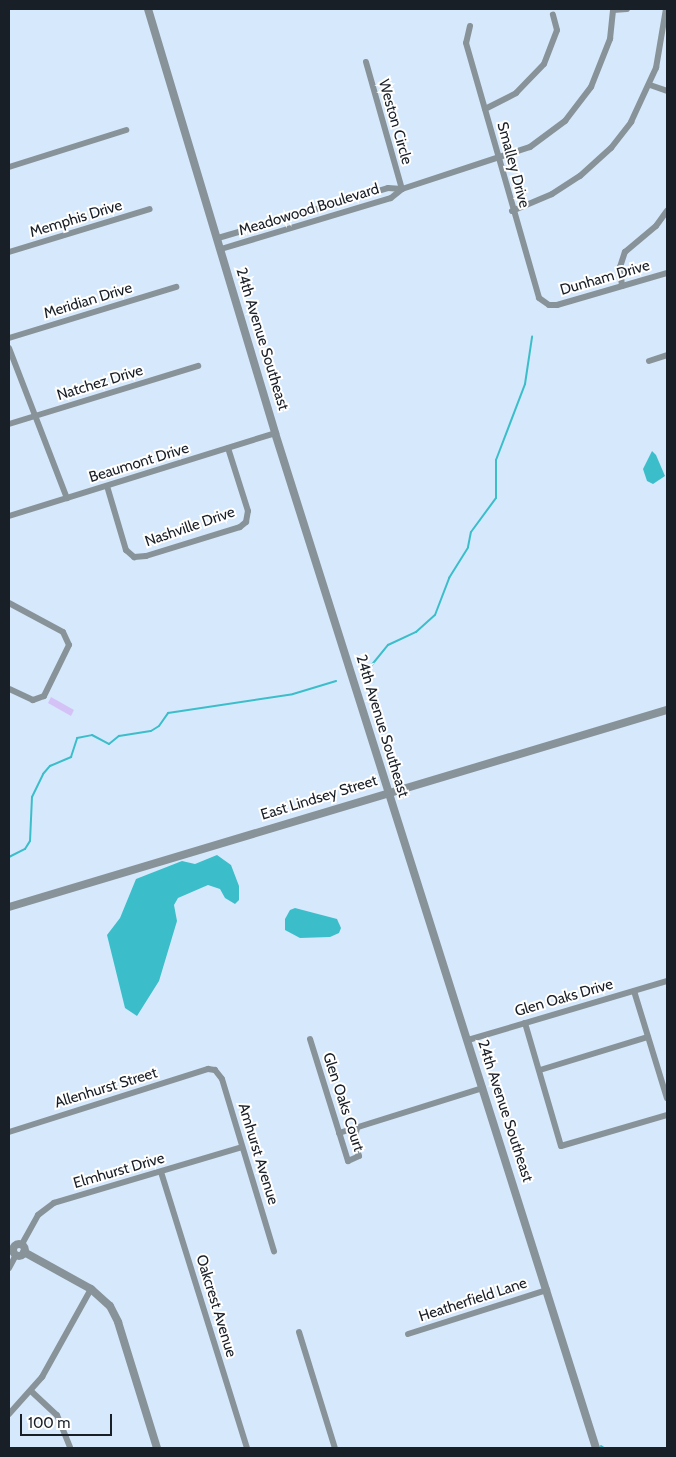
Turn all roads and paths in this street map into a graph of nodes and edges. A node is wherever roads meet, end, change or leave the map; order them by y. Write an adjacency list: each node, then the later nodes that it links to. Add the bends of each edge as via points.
1 (148, 9): 18 (street, 24th Avenue Southeast)
2 (613, 9): 3 (street); 12 (street, Meadowood Boulevard, via 610,40 602,65 572,114 536,143)
3 (627, 9)
4 (666, 9): 8 (street, via 664,36)
5 (553, 15): 10 (street, via 558,30 544,64 516,93)
6 (470, 26): 10 (street, Smalley Drive, via 466,43)
7 (366, 62): 14 (street, Weston Circle)
8 (650, 85): 9 (street); 16 (street, via 631,122 601,158 563,188)
9 (667, 91)
10 (485, 109): 12 (street, Smalley Drive)
11 (126, 130): 13 (street)
12 (498, 160): 14 (street, Meadowood Boulevard); 16 (street, Smalley Drive)
13 (9, 166)
14 (402, 189): 18 (street, Meadowood Boulevard, via 388,188); 19 (street, Meadowood Boulevard, via 391,198)
15 (150, 209): 20 (street, Memphis Drive)
16 (512, 211): 24 (street, Smalley Drive, via 536,291)
17 (667, 212): 22 (street, via 656,226 625,252 620,266)
18 (218, 238): 19 (street, 24th Avenue Southeast)
19 (221, 249): 32 (street, 24th Avenue Southeast)
20 (9, 252)
21 (667, 273): 22 (street, Dunham Drive)
22 (622, 286): 24 (street, Dunham Drive, via 563,304)
23 (176, 287): 25 (street, Meridian Drive)
24 (549, 305)
25 (9, 338)
26 (9, 348): 30 (street)
27 (667, 355): 28 (street)
28 (649, 361)
29 (198, 366): 30 (street, Natchez Drive)
30 (35, 416): 31 (street, Natchez Drive); 35 (street)
31 (9, 424)
32 (275, 433): 33 (street, Beaumont Drive); 40 (street, 24th Avenue Southeast)
33 (228, 448): 34 (street, Beaumont Drive); 34 (street, Nashville Drive, via 248,511 247,519 240,527 142,557 128,553)
34 (107, 486): 35 (street, Beaumont Drive)
35 (67, 498): 36 (street, Beaumont Drive)
36 (9, 516)
37 (9, 603): 38 (street, via 63,632 69,644 44,696 32,700)
38 (9, 690)
39 (667, 710): 40 (street, East Lindsey Street)
40 (388, 791): 41 (street, East Lindsey Street); 47 (street, 24th Avenue Southeast)
41 (9, 907)
42 (667, 981): 43 (street, Glen Oaks Drive)
43 (634, 991): 44 (street, Glen Oaks Drive); 45 (street)
44 (525, 1023): 47 (street, Glen Oaks Drive); 49 (street)
45 (648, 1037): 49 (street); 51 (street)
46 (310, 1039): 55 (street, Glen Oaks Court)
47 (468, 1040): 50 (street, 24th Avenue Southeast)
48 (211, 1069): 54 (street, Allenhurst Street); 56 (street, Amhurst Avenue, via 222,1079)
49 (540, 1070): 52 (street, via 561,1146)
50 (483, 1088): 53 (street); 62 (street, 24th Avenue Southeast)
51 (667, 1098)
52 (667, 1115)
53 (357, 1128): 55 (street); 55 (street, Glen Oaks Court, via 354,1142 359,1153 354,1160 345,1157)
54 (9, 1132)
55 (339, 1133)
56 (242, 1147): 57 (street, Elmhurst Drive); 59 (street, Amhurst Avenue)
57 (161, 1172): 58 (street, Elmhurst Drive, via 54,1203 38,1215); 69 (street, Oakcrest Avenue)
58 (17, 1249): 60 (street, Elmhurst Drive); 61 (street)
59 (274, 1251)
60 (9, 1268)
61 (91, 1289): 65 (street); 68 (street, via 106,1301 115,1314)
62 (547, 1290): 64 (street, Heatherfield Lane); 71 (street, 24th Avenue Southeast)
63 (299, 1332): 70 (street)
64 (408, 1334)
65 (32, 1392): 66 (street); 67 (street, via 58,1415)
66 (9, 1414)
67 (70, 1448)
68 (157, 1448)
69 (247, 1448)
70 (335, 1448)
71 (596, 1448)

